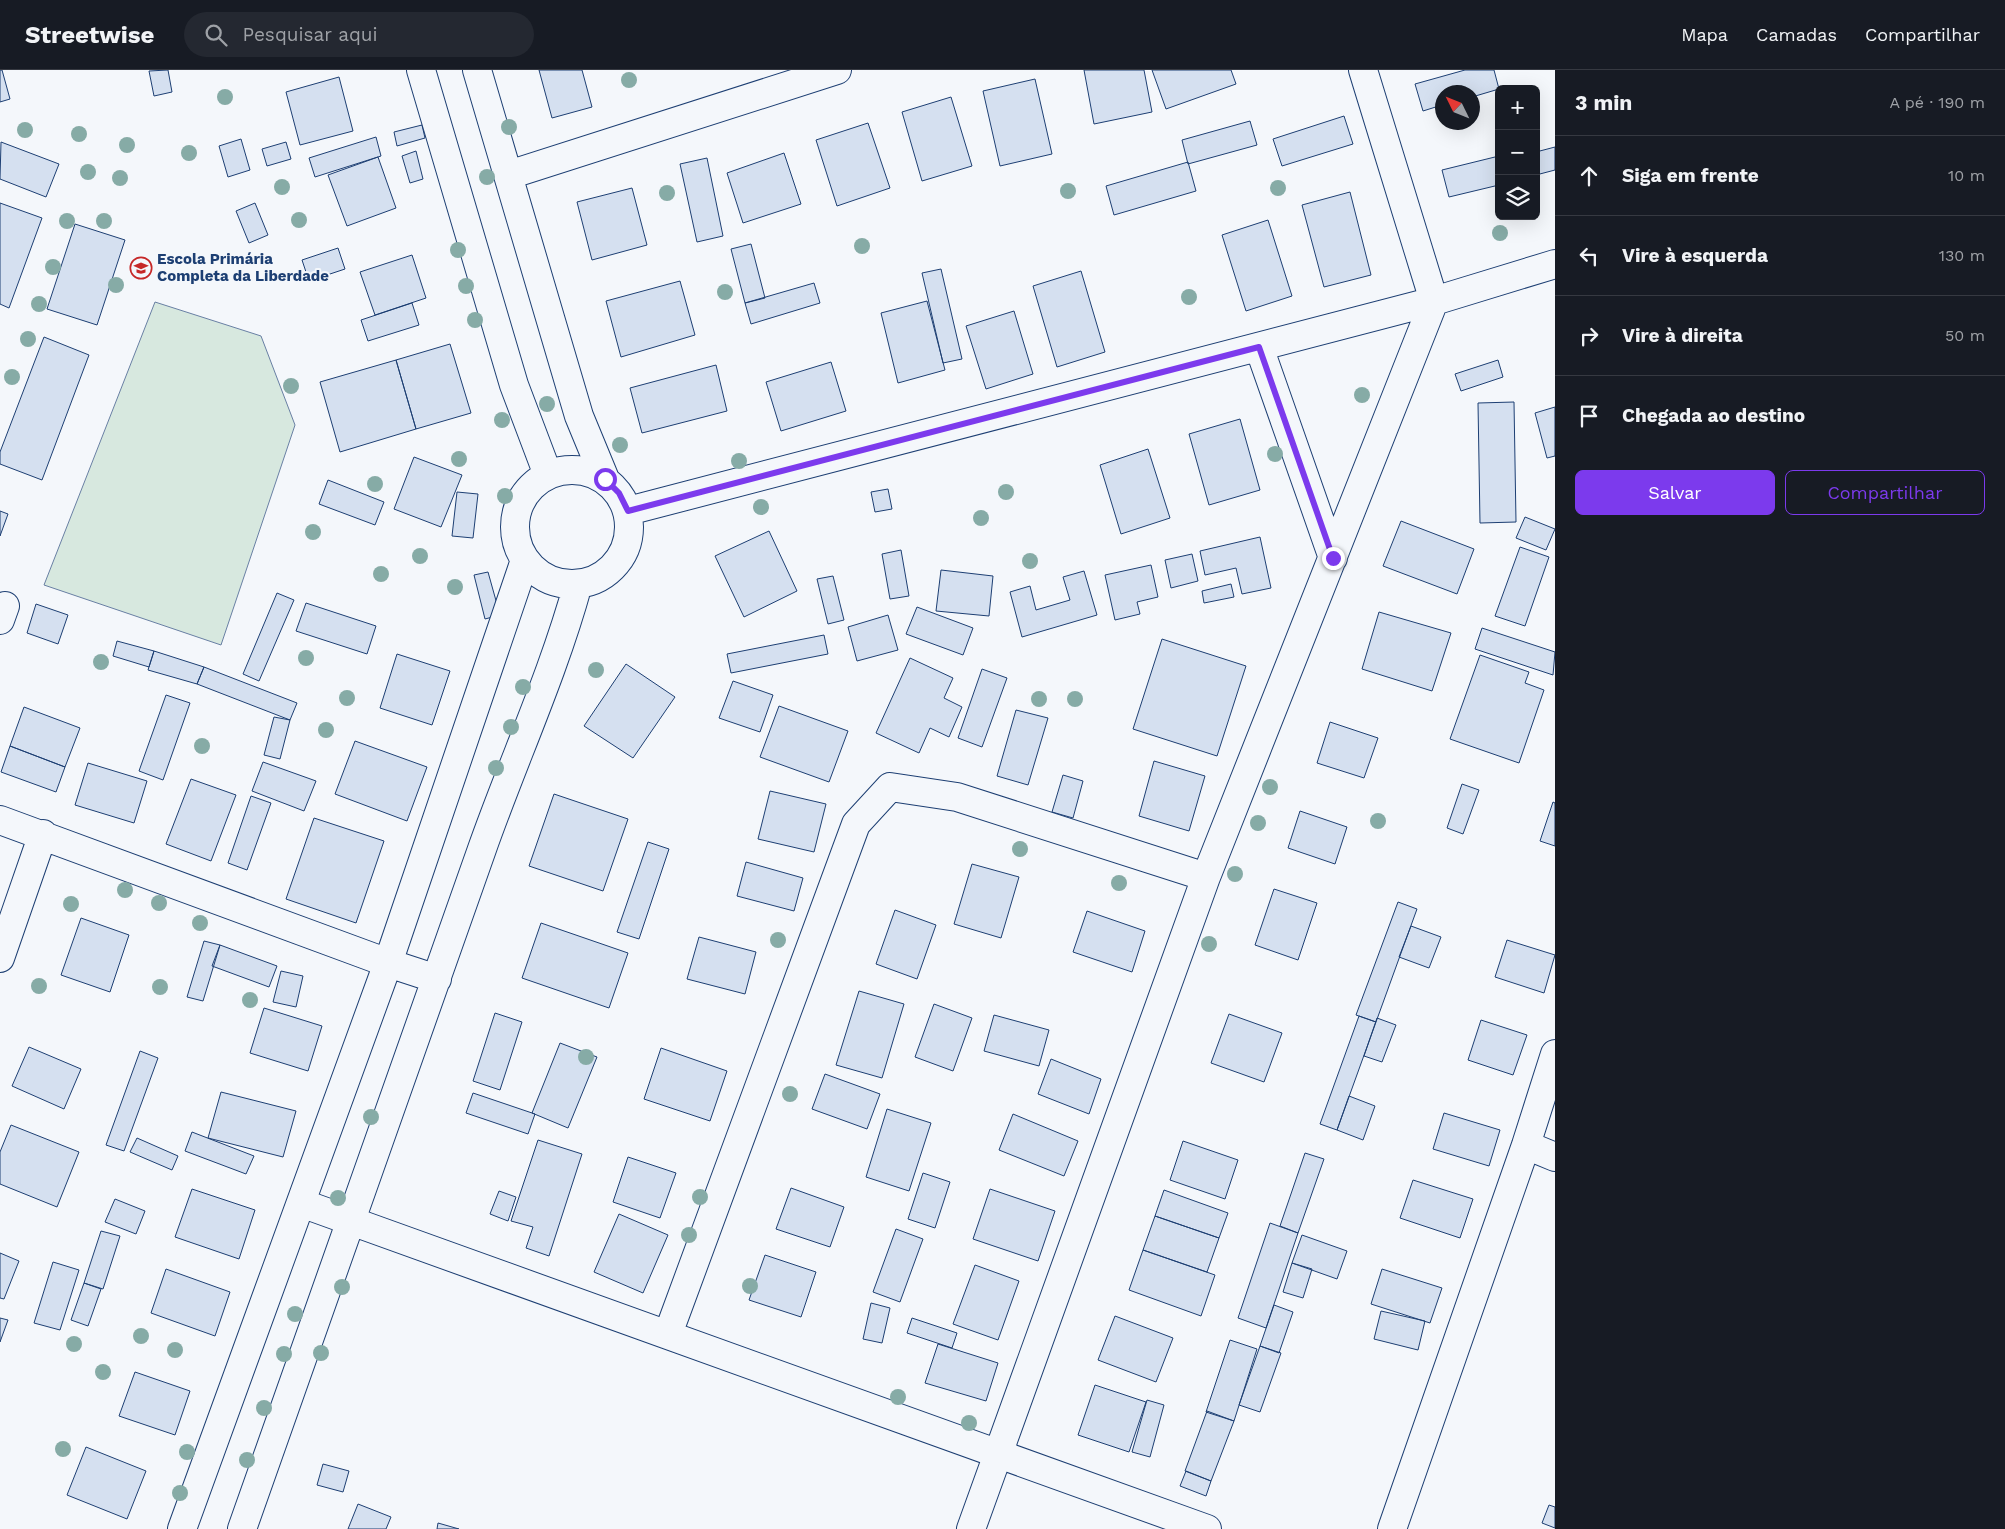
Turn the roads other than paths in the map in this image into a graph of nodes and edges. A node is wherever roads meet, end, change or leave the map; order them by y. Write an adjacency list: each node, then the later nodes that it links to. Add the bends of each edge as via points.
1 (421, 70): 9 (street, via 514,385)
2 (477, 70): 5 (street)
3 (837, 70): 5 (street)
4 (1363, 70): 7 (street)
5 (509, 175): 10 (street, via 579,416)
6 (1555, 264): 7 (street)
7 (1434, 301): 8 (street); 12 (street)
8 (1259, 347): 11 (street); 12 (street)
9 (548, 475): 10 (street, via 567,469 587,471); 13 (street, via 531,486 520,503 515,522 517,542)
10 (605, 479): 11 (street, via 619,493)
11 (628, 511): 14 (street, via 630,531 625,550 613,567 597,578)
12 (1333, 558): 17 (street)
13 (526, 560): 14 (street, via 539,574 558,582); 19 (street)
14 (578, 584): 20 (street, via 550,675 483,846)
15 (0, 820): 16 (street)
16 (43, 834): 18 (street); 19 (street)
17 (1206, 877): 26 (street, via 957,797 890,787 856,824); 27 (street)
18 (0, 958)
19 (388, 963): 20 (street); 24 (street)
20 (437, 978): 25 (street)
21 (1555, 1054): 22 (street)
22 (1526, 1145): 23 (street); 32 (street)
23 (1555, 1157)
24 (301, 1203): 25 (street); 28 (street)
25 (351, 1220): 26 (street); 29 (street)
26 (668, 1334): 27 (street)
27 (999, 1453): 30 (street); 31 (street)
28 (182, 1529)
29 (242, 1529)
30 (971, 1529)
31 (1207, 1529)
32 (1392, 1529)

